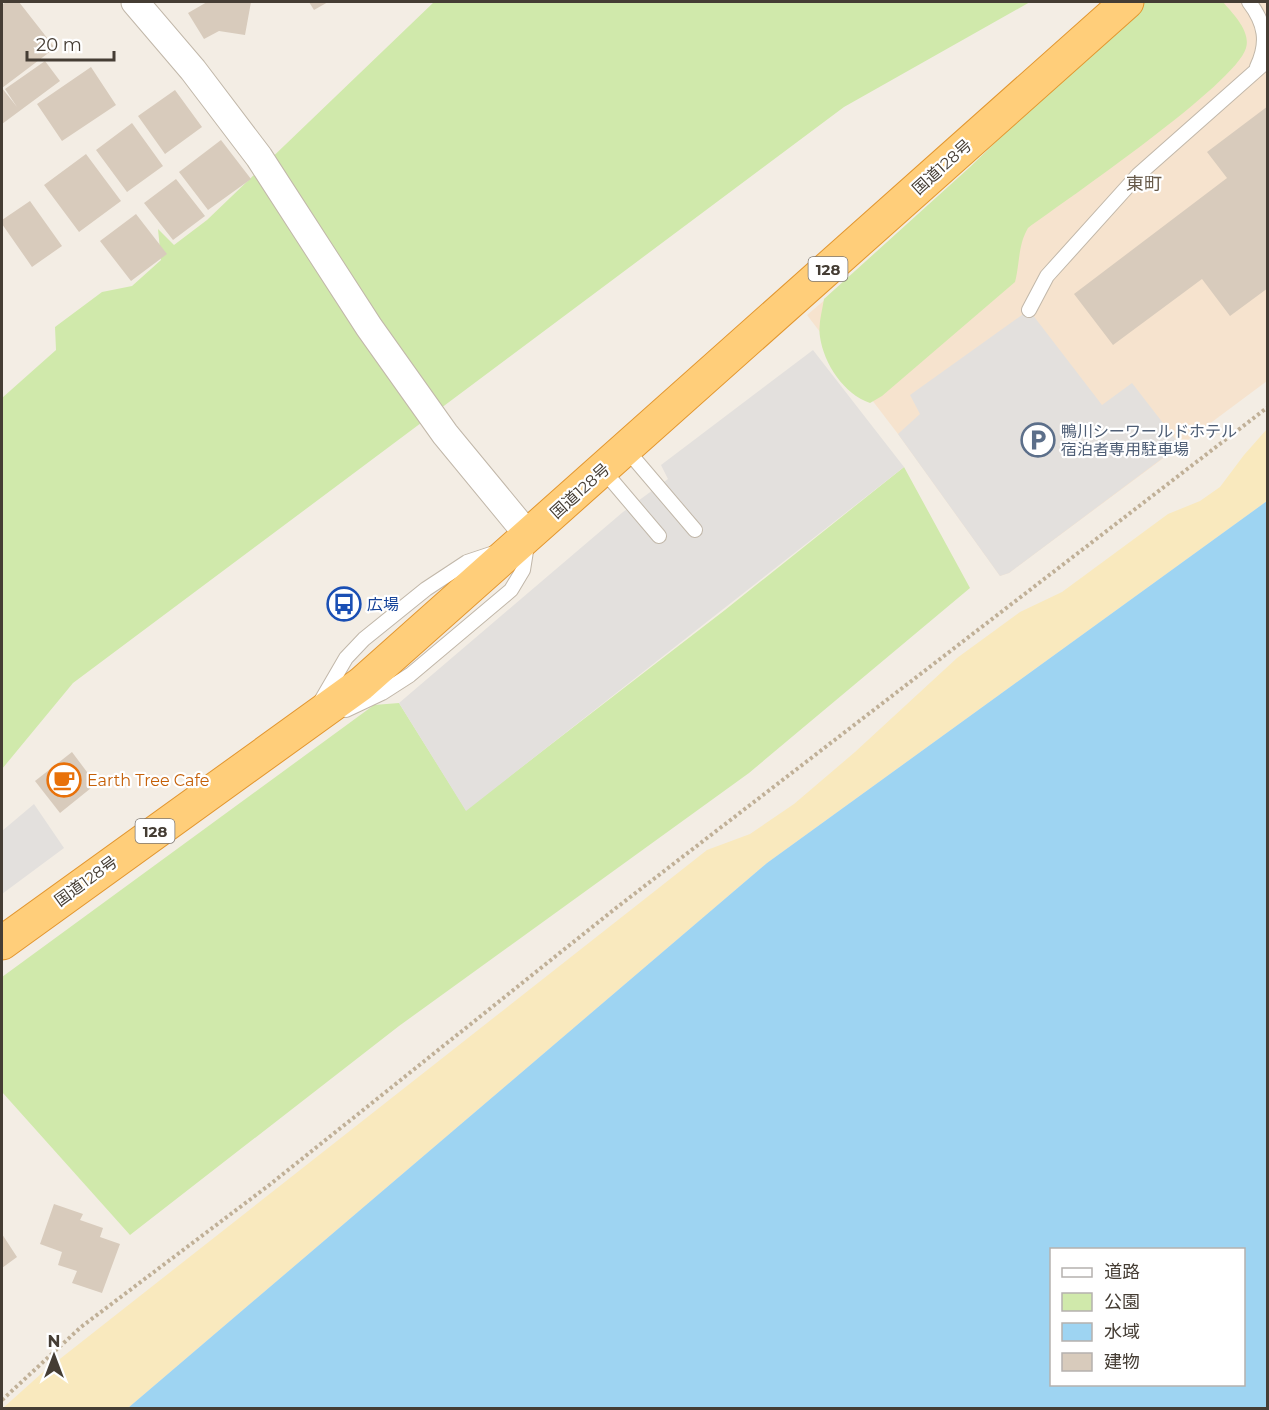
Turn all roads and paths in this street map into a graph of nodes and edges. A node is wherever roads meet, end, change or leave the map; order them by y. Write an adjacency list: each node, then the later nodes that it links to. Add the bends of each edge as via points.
1 (135, 2): 11 (street, via 259,157 369,327 445,434)
2 (1127, 2): 8 (highway, 国道128号 / 128)
3 (1249, 2): 5 (lane, via 1264,27 1267,41)
4 (1268, 60): 5 (lane)
5 (1256, 69): 6 (lane, via 1138,175 1047,276)
6 (1029, 310)
7 (1268, 407): 13 (path, via 616,908 268,1186 81,1327)
8 (615, 460): 9 (lane); 10 (lane); 11 (highway, 国道128号 / 128)
9 (695, 530)
10 (659, 536)
11 (529, 537): 12 (highway, 国道128号 / 128, via 361,684)
12 (2, 943)
13 (2, 1400)

